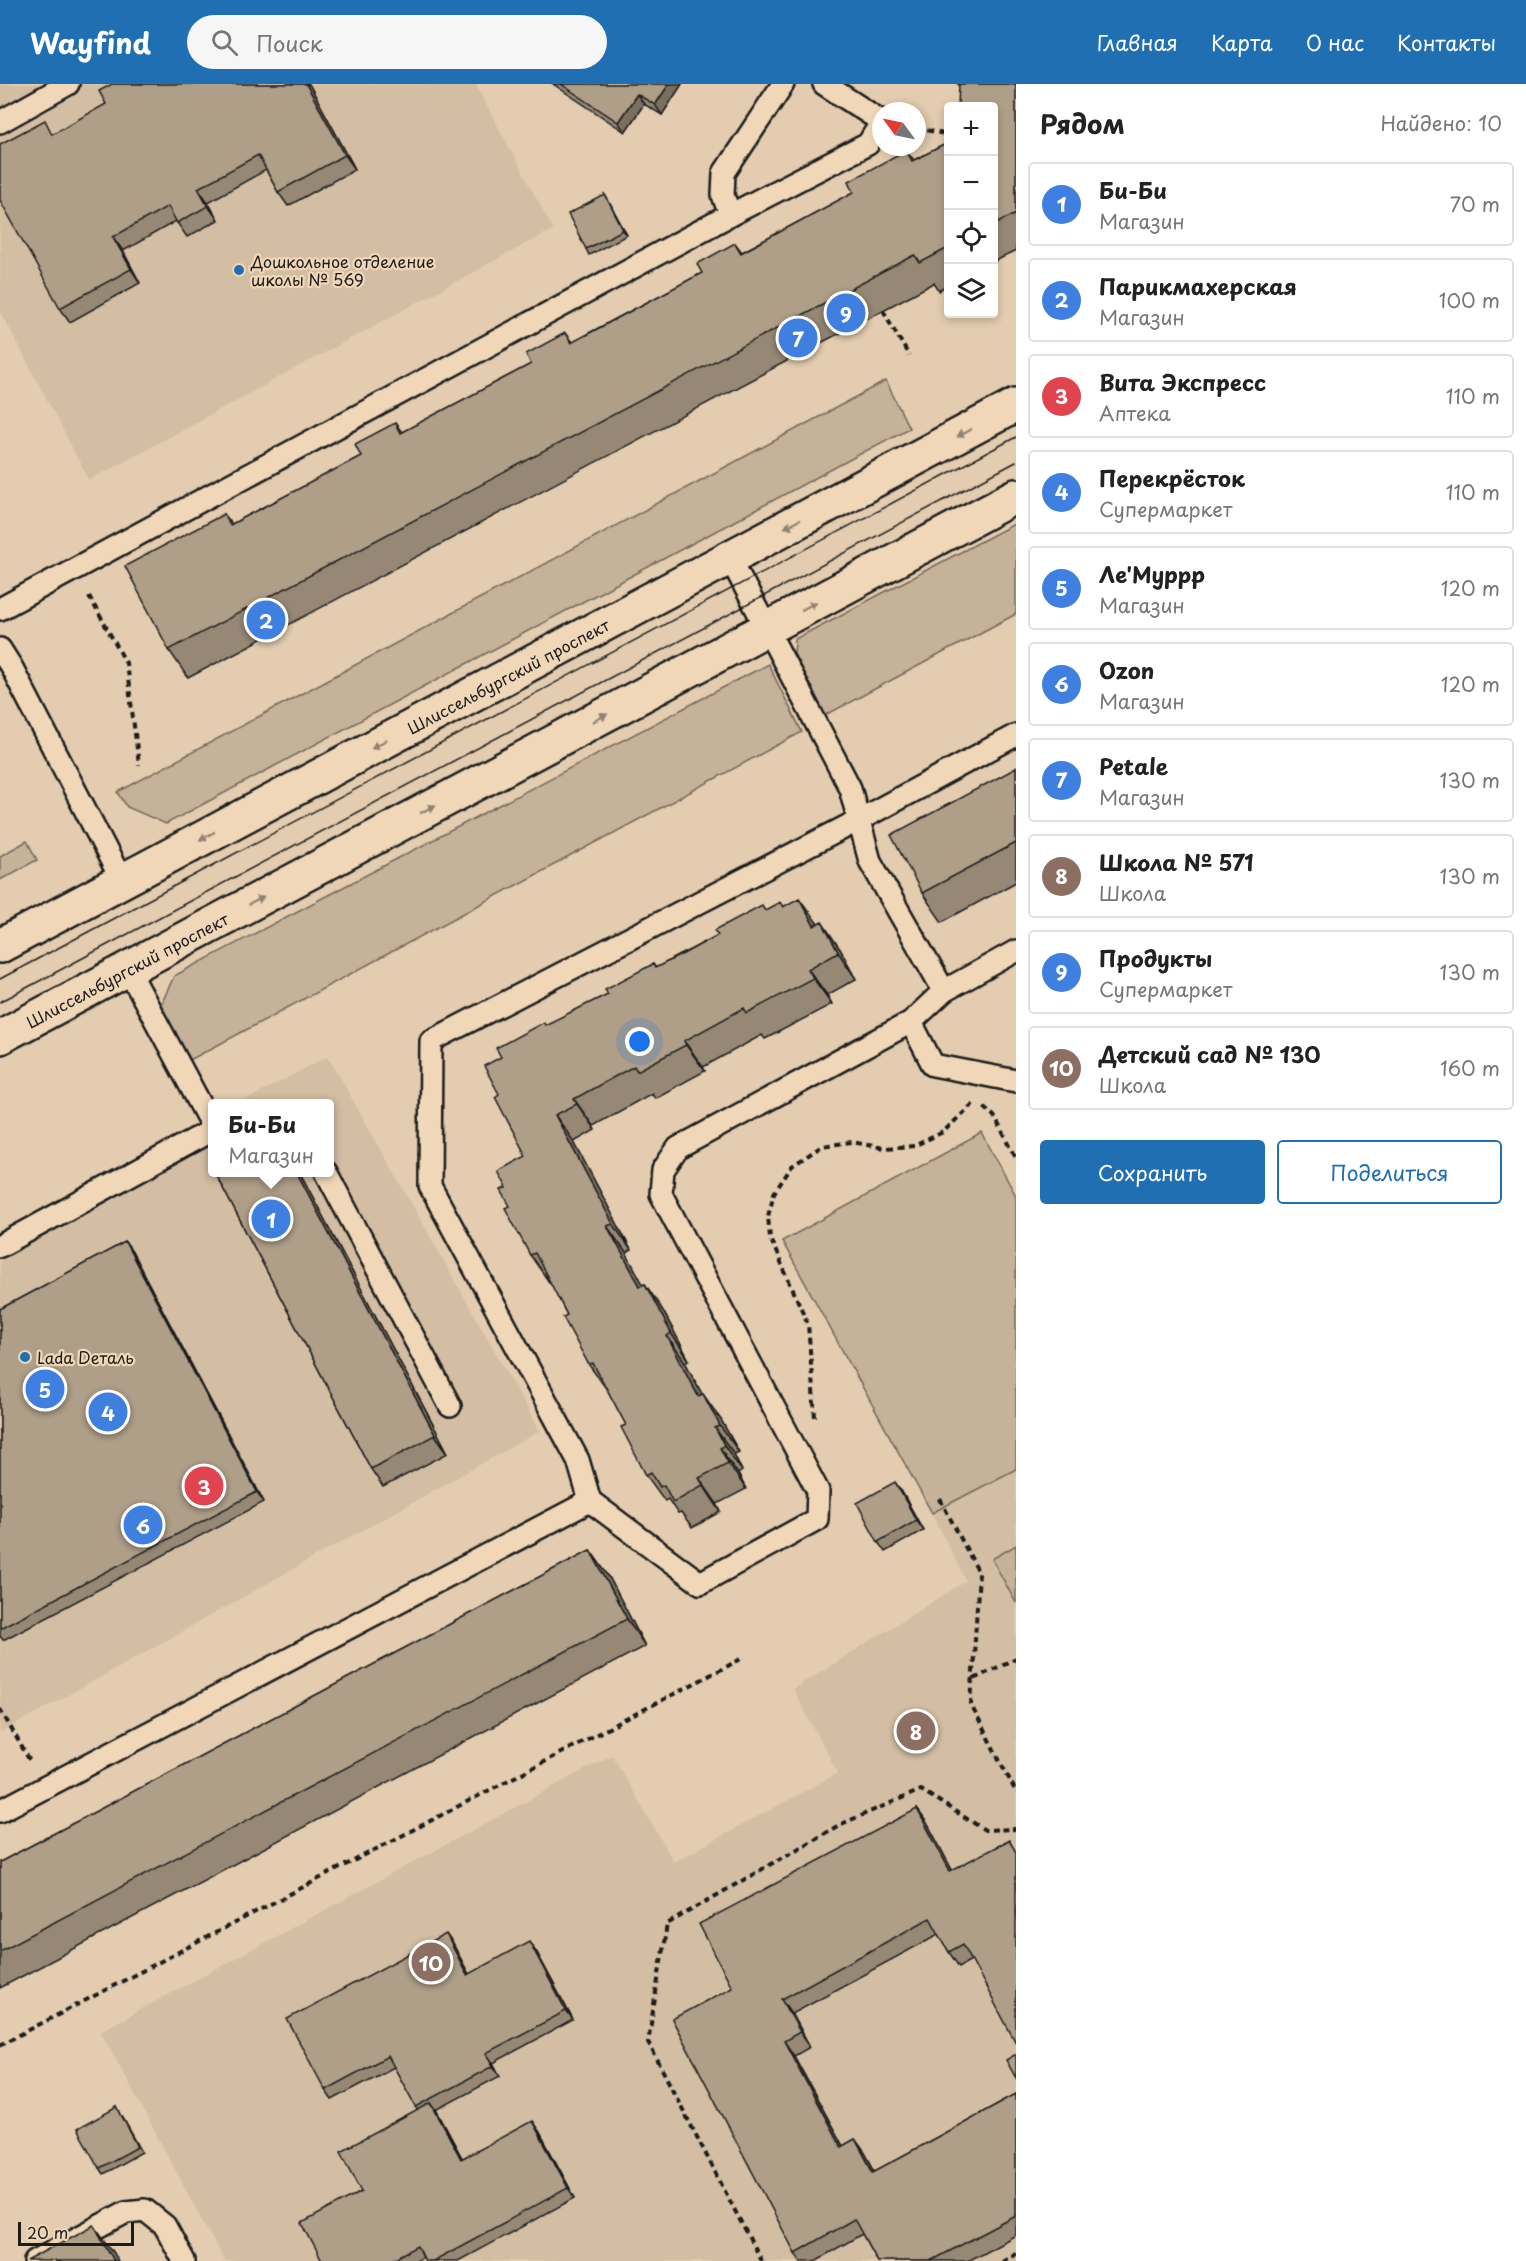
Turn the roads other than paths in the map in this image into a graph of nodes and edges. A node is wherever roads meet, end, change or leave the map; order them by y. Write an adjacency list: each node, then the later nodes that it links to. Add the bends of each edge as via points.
1 (68, 84): 5 (lane)
2 (783, 84): 7 (lane, via 724,173 723,195)
3 (824, 84): 4 (lane)
4 (872, 116)
5 (0, 122)
6 (872, 137): 7 (lane, via 868,144)
7 (729, 215): 11 (lane)
8 (1016, 405): 10 (main road, Шлиссельбургский проспект, one-way to 10)
9 (1016, 496): 12 (main road, Шлиссельбургский проспект, one-way to 9)
10 (730, 558): 12 (lane); 16 (main road, Шлиссельбургский проспект, one-way to 16)
11 (0, 609)
12 (767, 628): 15 (lane, via 850,788); 19 (main road, Шлиссельбургский проспект, one-way to 12)
13 (0, 649): 16 (lane)
14 (1016, 735): 15 (lane)
15 (859, 820): 20 (lane, via 870,861); 29 (lane, via 431,1041 430,1186 578,1460)
16 (123, 881): 17 (main road, Шлиссельбургский проспект)
17 (0, 946)
18 (1016, 951): 20 (lane)
19 (128, 969): 22 (main road, Шлиссельбургский проспект); 24 (lane)
20 (944, 991): 21 (lane)
21 (911, 1022): 23 (lane, via 933,1065); 29 (lane, via 678,1148 663,1170 662,1194 818,1491 817,1519 700,1583)
22 (0, 1037)
23 (1016, 1081)
24 (208, 1119)
25 (208, 1131): 27 (lane)
26 (328, 1177): 28 (lane)
27 (0, 1246)
28 (450, 1406)
29 (590, 1501): 30 (lane)
30 (0, 1811)
31 (35, 2261): 32 (lane, via 126,2212 145,2210 165,2226)
32 (184, 2261)

